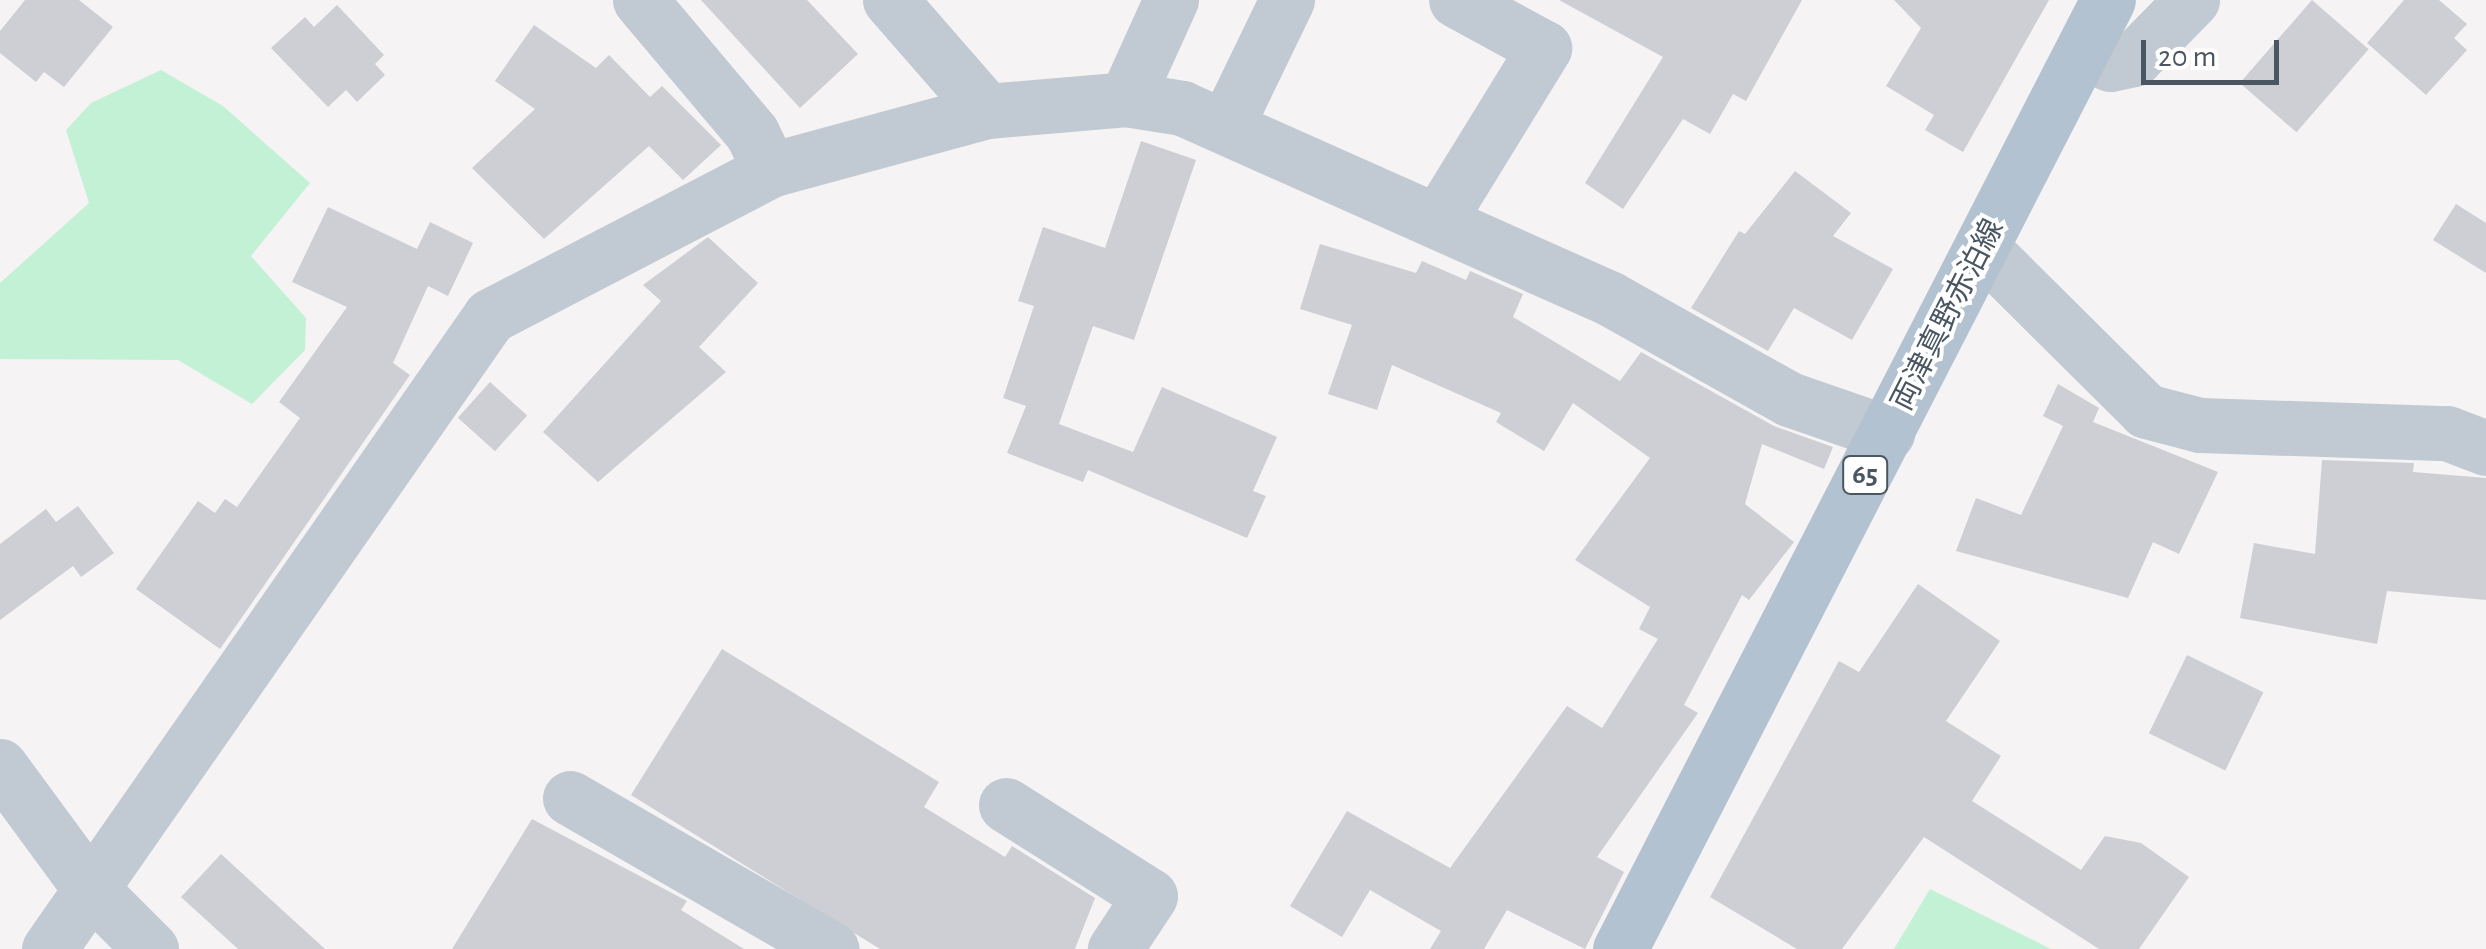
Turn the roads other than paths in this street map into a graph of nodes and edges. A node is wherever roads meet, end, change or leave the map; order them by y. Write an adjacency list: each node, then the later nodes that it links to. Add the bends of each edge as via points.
1 (640, 0): 12 (street, via 752,133)
2 (890, 0): 10 (street)
3 (1171, 0): 9 (street)
4 (1287, 0): 11 (street)
5 (1456, 0): 13 (street, via 1544,48)
6 (2108, 0): 8 (main road, 両津真野赤泊線 / 65)
7 (2192, 0): 8 (street, via 2134,58 2110,64)
8 (2082, 52): 14 (main road, 両津真野赤泊線 / 65)
9 (1126, 100): 10 (street); 11 (street)
10 (987, 111): 12 (street)
11 (1227, 124): 13 (street)
12 (770, 170): 20 (street, via 490,316)
13 (1439, 219): 15 (street, via 1608,298 1789,399)
14 (1982, 248): 15 (main road, 両津真野赤泊線 / 65); 16 (street, via 2146,410 2200,425 2447,433)
15 (1888, 433): 25 (main road, 両津真野赤泊線 / 65)
16 (2486, 448)
17 (0, 766): 20 (street)
18 (570, 798): 23 (street)
19 (1006, 804): 24 (street, via 1150,896)
20 (89, 888): 21 (street); 22 (street)
21 (49, 949)
22 (151, 949)
23 (832, 949)
24 (1116, 949)
25 (1620, 949)

